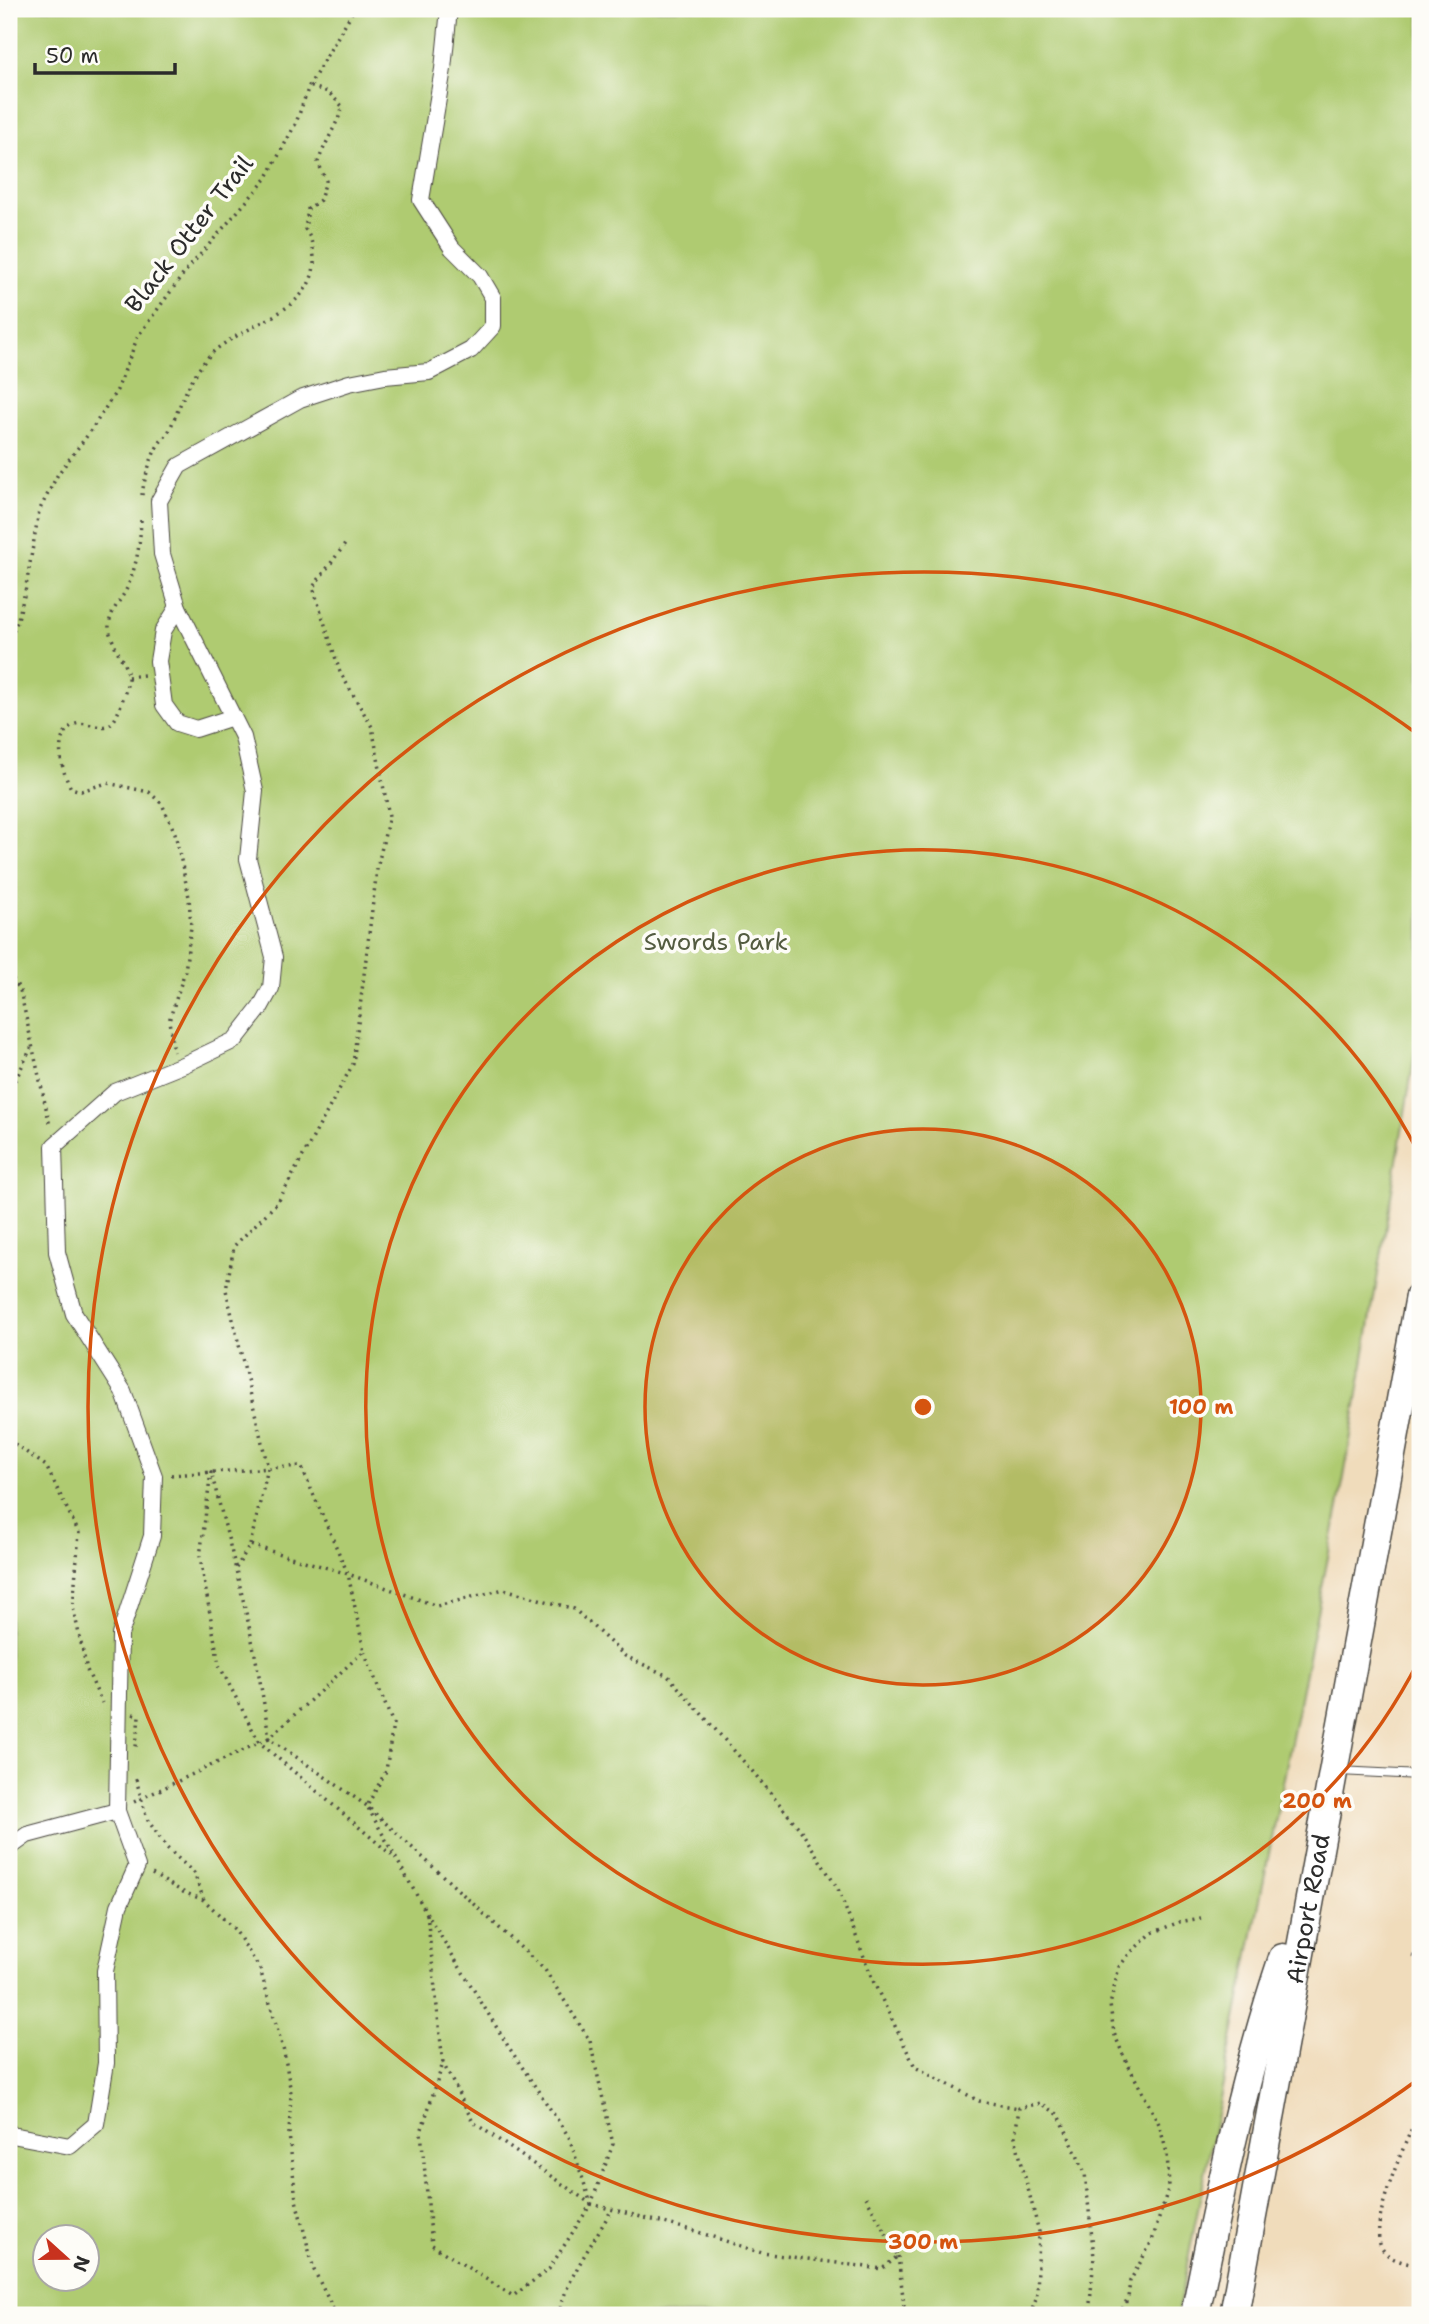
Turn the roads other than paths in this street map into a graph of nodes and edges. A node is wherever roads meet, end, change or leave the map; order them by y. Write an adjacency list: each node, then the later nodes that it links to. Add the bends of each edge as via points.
1 (449, 9): 2 (street, via 421,200 493,298 493,326 471,350 429,372 349,383 300,399 179,466 159,501 162,554)
2 (178, 607): 3 (street); 3 (street, via 163,631 159,651 164,705 177,723 196,729)
3 (233, 717): 7 (street, via 243,737 255,791 247,859 274,957 271,988 235,1040 115,1092 54,1146 57,1252 74,1314 122,1391 155,1476 152,1535 120,1635)
4 (1420, 1296): 5 (highway, Airport Road)
5 (1332, 1770): 6 (lane); 9 (highway, Airport Road)
6 (1420, 1775)
7 (117, 1811): 8 (street, via 27,1835); 10 (street, via 137,1866 119,1906 105,1971 106,2063 96,2124 70,2146)
8 (9, 1848)
9 (1315, 1862): 11 (highway, via 1261,2023); 12 (highway, Airport Road)
10 (9, 2132)
11 (1195, 2315)
12 (1234, 2315)

